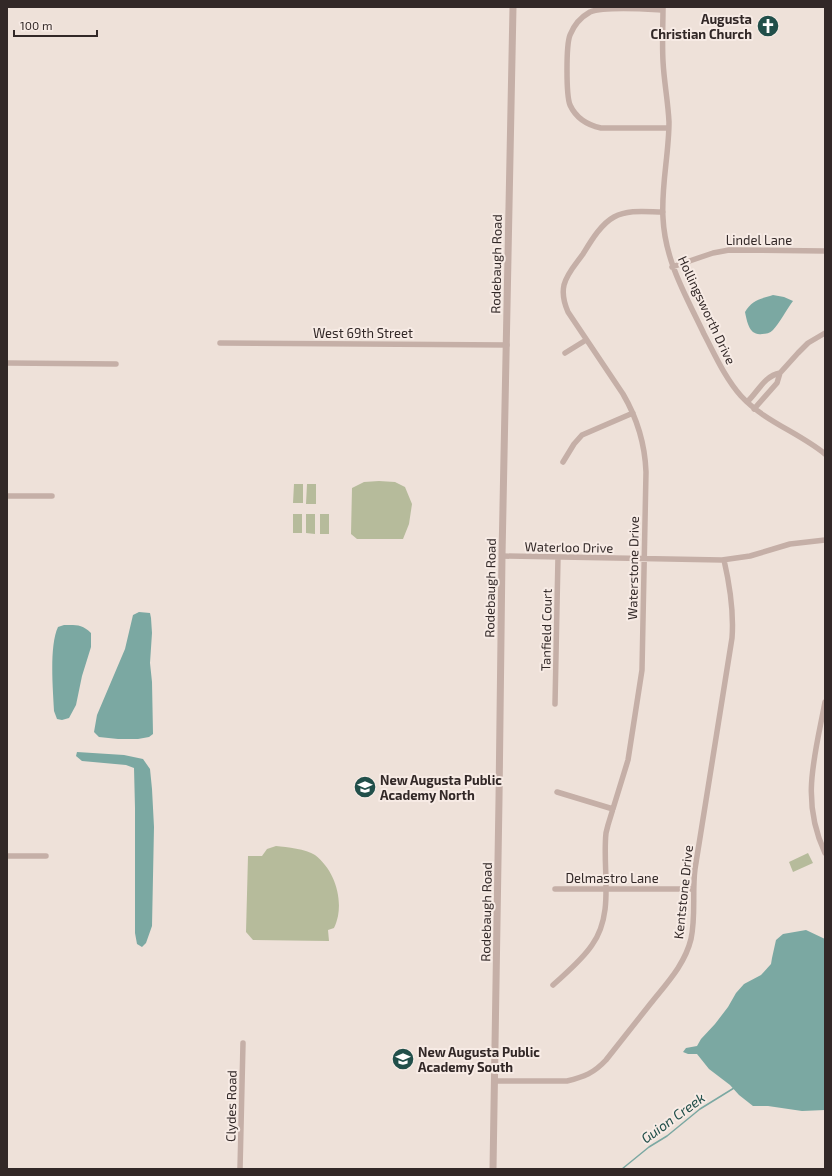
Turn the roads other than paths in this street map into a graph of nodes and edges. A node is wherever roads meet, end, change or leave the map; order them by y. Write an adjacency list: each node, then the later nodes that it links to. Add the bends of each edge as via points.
1 (513, 7): 10 (street, Rodebaugh Road)
2 (663, 8): 3 (street, Hollingsworth Drive, via 663,61); 3 (street, via 602,9 580,20 573,28 569,41 567,92 575,113 593,126)
3 (668, 128): 4 (street, Hollingsworth Drive)
4 (663, 212): 6 (street, Hollingsworth Drive, via 665,237); 8 (street, Waterstone Drive, via 623,213 612,218 568,274 563,289 564,302)
5 (825, 251): 6 (street, Lindel Lane, via 729,250)
6 (672, 267): 15 (street, Hollingsworth Drive, via 721,368 732,386)
7 (825, 333): 14 (street, via 804,346)
8 (586, 340): 11 (street); 17 (street, Waterstone Drive, via 623,394)
9 (220, 343): 10 (street, West 69th Street)
10 (507, 344): 23 (street, Rodebaugh Road)
11 (565, 353)
12 (7, 363): 13 (street)
13 (116, 364)
14 (780, 373): 15 (street, via 773,374); 16 (street, via 777,383)
15 (747, 402): 16 (street, Hollingsworth Drive)
16 (754, 409): 18 (street, Hollingsworth Drive)
17 (632, 413): 19 (street, via 582,435); 25 (street, Waterstone Drive, via 641,437 645,462)
18 (825, 454)
19 (563, 462)
20 (7, 496): 21 (street)
21 (52, 496)
22 (825, 540): 26 (street, Waterloo Drive, via 790,544 750,556)
23 (502, 556): 24 (street, Waterloo Drive); 39 (street, Rodebaugh Road)
24 (558, 557): 25 (street, Waterloo Drive); 28 (street, Tanfield Court)
25 (644, 559): 26 (street, Waterloo Drive); 30 (street, Waterstone Drive, via 642,670 628,760)
26 (724, 560): 36 (street, Kentstone Drive, via 731,593 732,638)
27 (825, 702): 31 (street, via 811,791 812,813)
28 (556, 704)
29 (557, 792): 30 (street)
30 (613, 809): 35 (street, Waterstone Drive, via 606,836)
31 (825, 853)
32 (7, 856): 33 (street)
33 (46, 856)
34 (555, 889): 35 (street, Delmastro Lane)
35 (606, 889): 36 (street, Delmastro Lane); 37 (street, Waterstone Drive, via 604,916 597,938 588,951)
36 (693, 889): 39 (street, Kentstone Drive, via 692,930 682,962 601,1065 586,1076 567,1082)
37 (553, 986)
38 (243, 1043): 40 (street, Clydes Road)
39 (495, 1081): 41 (street, Rodebaugh Road)
40 (240, 1169)
41 (493, 1169)

